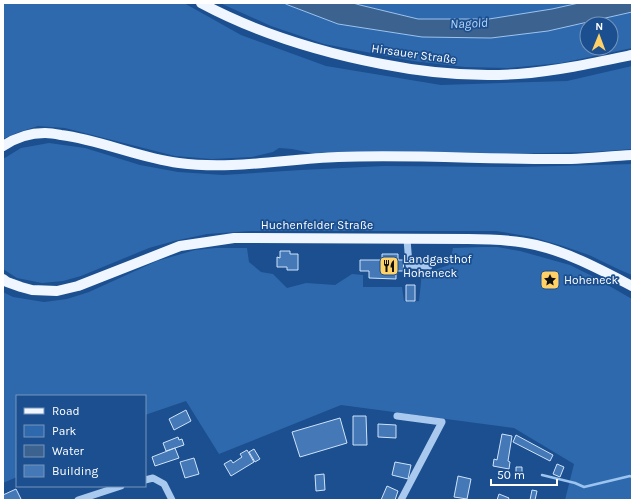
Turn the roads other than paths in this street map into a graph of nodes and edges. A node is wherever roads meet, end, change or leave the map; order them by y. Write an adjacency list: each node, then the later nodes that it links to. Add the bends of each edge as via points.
1 (201, 3): 2 (main road, Hirsauer Straße, via 236,20 297,43 388,65 441,73 517,74 566,68)
2 (632, 55)
3 (3, 146): 4 (main road, via 24,136 46,133 86,139 150,158 208,166 338,157 574,159)
4 (632, 155)
5 (407, 239): 6 (street, via 408,265); 7 (main road, Huchenfelder Straße, via 234,238 180,246 78,286 57,291 32,290); 8 (main road, Huchenfelder Straße, via 468,238 535,245 582,261)
6 (429, 266)
7 (3, 279)
8 (632, 286)
9 (397, 416): 14 (street, via 442,422)
10 (146, 480): 13 (street, via 153,478 164,484)
11 (118, 487): 12 (street)
12 (78, 500)
13 (172, 500)
14 (401, 500)

